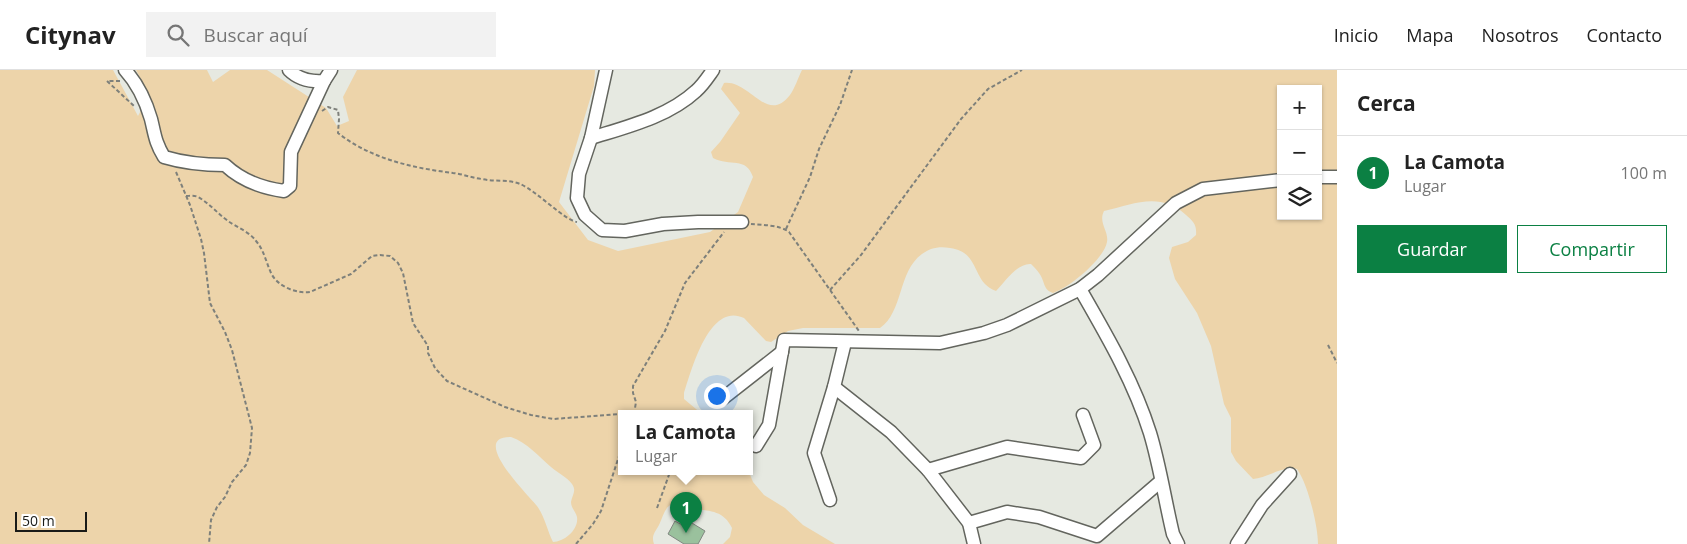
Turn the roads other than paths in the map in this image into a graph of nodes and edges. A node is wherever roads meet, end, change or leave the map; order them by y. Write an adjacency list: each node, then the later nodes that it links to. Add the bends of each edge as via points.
1 (125, 70): 6 (street, via 134,80 150,117 156,142 165,157 225,165 247,181 284,191 290,186 291,152)
2 (289, 70): 6 (street, via 308,80)
3 (331, 70): 6 (street)
4 (606, 70): 7 (street)
5 (713, 70): 7 (street, via 696,91 666,111)
6 (324, 81)
7 (591, 138): 11 (street, via 579,174 577,198 585,215 602,230)
8 (1322, 177): 9 (street)
9 (1337, 177)
10 (1277, 180): 12 (street, via 1203,189 1176,203)
11 (736, 222)
12 (1080, 289): 13 (street, via 1007,325 940,343); 21 (street, via 1118,354 1137,398)
13 (845, 342): 14 (street); 15 (street)
14 (783, 346): 16 (street); 18 (street, via 769,425)
15 (834, 387): 19 (street, via 891,432); 22 (street, via 814,453)
16 (722, 399)
17 (1083, 415): 19 (street, via 1094,445 1081,458 1008,446)
18 (756, 446)
19 (928, 470): 23 (street)
20 (1290, 474): 26 (street, via 1262,506)
21 (1161, 481): 23 (street, via 1097,536 1039,517 1007,512); 25 (street)
22 (830, 500)
23 (970, 523): 24 (street)
24 (974, 544)
25 (1178, 544)
26 (1237, 544)

